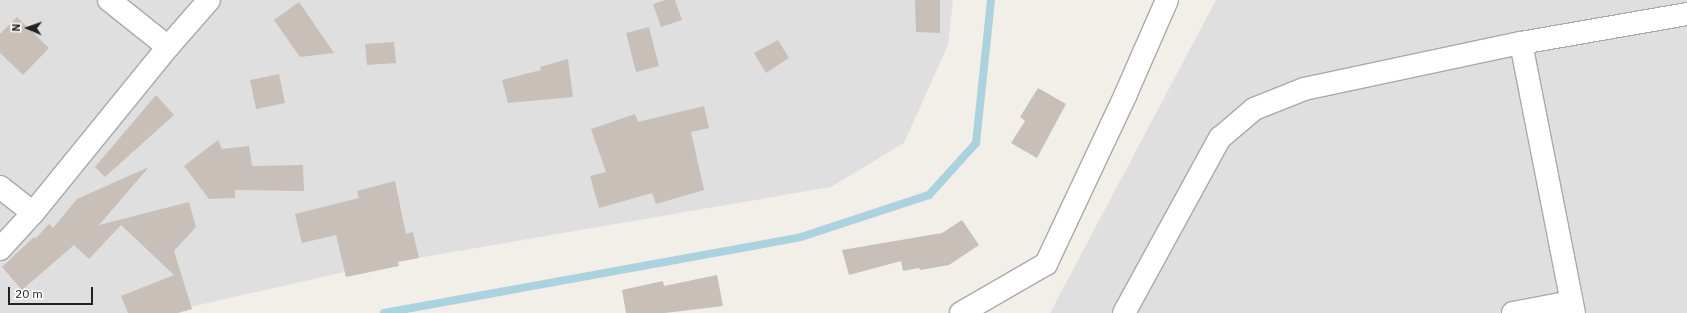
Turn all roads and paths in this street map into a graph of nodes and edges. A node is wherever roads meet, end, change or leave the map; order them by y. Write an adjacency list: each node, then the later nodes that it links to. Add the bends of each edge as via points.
1 (109, 0): 6 (street)
2 (208, 0): 6 (street)
3 (1167, 0): 11 (street, via 1046,264)
4 (1687, 14): 5 (street)
5 (1521, 44): 10 (street); 12 (street, via 1304,89 1254,108 1220,138)
6 (168, 47): 8 (street)
7 (0, 187): 8 (street)
8 (34, 213): 9 (street)
9 (0, 249)
10 (1573, 307): 13 (street)
11 (961, 313)
12 (1124, 313)
13 (1513, 313)

